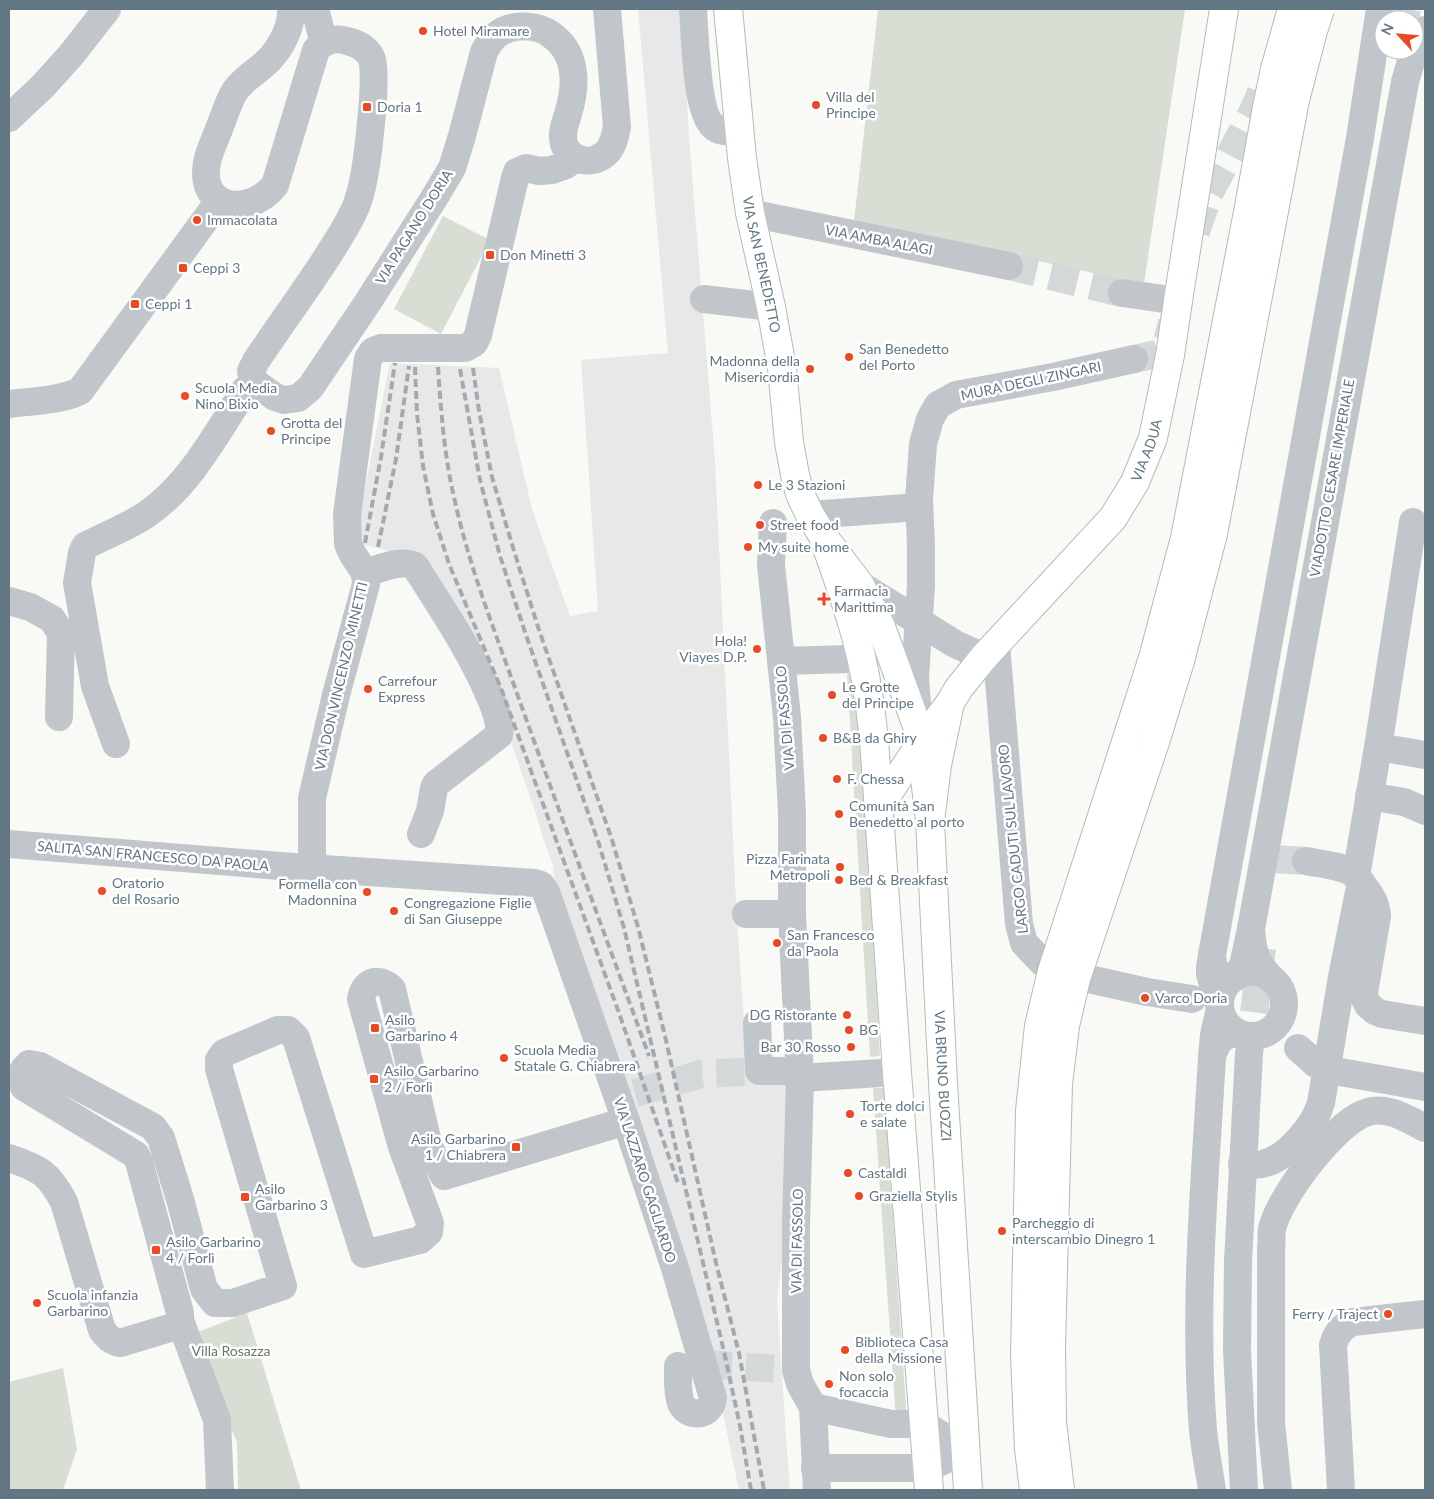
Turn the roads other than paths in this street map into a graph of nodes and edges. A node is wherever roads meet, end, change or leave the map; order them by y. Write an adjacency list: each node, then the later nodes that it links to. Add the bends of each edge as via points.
1 (107, 9): 13 (street, via 71,55)
2 (291, 9): 16 (street, via 287,30 278,49 234,93 208,158 207,184)
3 (315, 9): 12 (street)
4 (607, 9): 15 (street, via 617,127 605,154 588,160)
5 (693, 9): 14 (street, via 699,88 707,119 720,130)
6 (728, 9): 14 (main road, VIA SAN BENEDETTO)
7 (1224, 9): 21 (main road, VIA ADUA)
8 (1292, 9): 87 (main road, bridge, via 1275,68 1185,538 1154,658 1052,971 1038,1026 1030,1111 1025,1356)
9 (1320, 9): 88 (main road, bridge, via 1295,100 1211,543 1180,661 1076,979 1066,1026 1058,1084 1051,1346 1052,1422)
10 (1380, 9): 58 (street, via 1360,138)
11 (1425, 30): 57 (street, VIADOTTO CESARE IMPERIALE, via 1411,59 1405,82)
12 (324, 43): 16 (street, via 316,50 275,185 269,193 253,202 235,204); 24 (street, via 340,39 356,44 372,58 374,84 363,184 348,223 256,361 251,371)
13 (9, 118)
14 (739, 131): 17 (main road, VIA SAN BENEDETTO)
15 (575, 158): 24 (street, VIA PAGANO DORIA, via 568,151 563,135 574,75 566,49 545,30 519,27 498,33 484,52 452,168 310,388 298,398 284,400 275,398); 30 (street, VIA DON VINCENZO MINETTI, via 560,168 539,171 526,168 517,172 474,343 465,348 381,348 372,351 347,514 348,544)
16 (219, 201): 25 (street, via 80,391)
17 (750, 213): 18 (street, VIA AMBA ALAGI); 22 (main road, VIA SAN BENEDETTO)
18 (1009, 266)
19 (1122, 293): 21 (street)
20 (704, 299): 22 (street)
21 (1178, 301): 34 (main road, VIA ADUA, bridge, via 1153,438 1135,482 1113,518)
22 (771, 308): 29 (main road, VIA SAN BENEDETTO, via 782,368 793,467 800,494)
23 (1134, 359): 26 (street, MURA DEGLI ZINGARI, via 956,395 938,405 924,444)
24 (254, 382): 40 (street, via 245,390 188,476 171,494 147,514 85,546 82,552 77,583 95,686)
25 (9, 404)
26 (919, 507): 29 (street); 33 (street, MURA DEGLI ZINGARI, via 922,545)
27 (1413, 522): 41 (street)
28 (773, 523): 36 (street, VIA DI FASSOLO, via 771,565)
29 (816, 526): 31 (main road, VIA SAN BENEDETTO); 35 (main road, VIA SAN BENEDETTO, via 844,597)
30 (365, 573): 48 (street, via 399,563 415,566 463,641 495,709 500,730 499,735 436,784); 51 (street, VIA DON VINCENZO MINETTI, via 366,584 312,798 312,857)
31 (860, 585): 33 (street); 39 (main road, VIA SAN BENEDETTO, via 881,627)
32 (9, 601): 38 (street, via 30,607 52,619 61,634)
33 (918, 620): 34 (street, via 955,644); 39 (street, MURA DEGLI ZINGARI, via 915,678)
34 (990, 650): 37 (main road, VIA ADUA); 61 (street, LARGO CADUTI SUL LAVORO, via 1019,924 1024,943 1042,962 1089,979)
35 (861, 655): 36 (street); 45 (main road, VIA SAN BENEDETTO, via 874,740)
36 (780, 661): 56 (street, VIA DI FASSOLO, via 787,717 792,814)
37 (950, 703): 39 (main road, VIA ADUA); 47 (main road, VIA BRUNO BUOZZI, via 937,765)
38 (59, 718)
39 (920, 739): 45 (main road, VIA ADUA); 47 (main road, VIA SAN BENEDETTO)
40 (116, 744)
41 (1378, 747): 42 (street); 44 (street)
42 (1418, 754)
43 (414, 796): 48 (street)
44 (1369, 796): 46 (street, via 1404,802); 53 (street)
45 (879, 808): 69 (main road)
46 (1425, 812)
47 (930, 822): 81 (main road, VIA BRUNO BUOZZI, via 942,1083)
48 (422, 834): 52 (street)
49 (9, 844): 51 (street, SALITA SAN FRANCESCO DA PAOLA)
50 (1306, 861): 53 (street, via 1340,868)
51 (318, 869): 52 (street, SALITA SAN FRANCESCO DA PAOLA)
52 (417, 875): 54 (street, SALITA SAN FRANCESCO DA PAOLA)
53 (1358, 879): 64 (street, via 1376,905 1377,916 1365,999 1368,1005 1382,1014); 75 (street, via 1318,1112 1283,1153 1262,1164)
54 (541, 885): 72 (street, VIA LAZZARO GAGLIARDO)
55 (746, 914): 56 (street)
56 (792, 914): 70 (street, VIA DI FASSOLO)
57 (1251, 929): 59 (street, VIADOTTO CESARE IMPERIALE, via 1242,966); 60 (street, VIADOTTO CESARE IMPERIALE, via 1257,961)
58 (1212, 955): 59 (street, via 1219,977 1226,980); 63 (street, via 1210,974)
59 (1234, 978): 60 (street, via 1252,972); 63 (street, via 1223,992)
60 (1271, 979): 62 (street, via 1283,996)
61 (1192, 999)
62 (1284, 1007): 66 (street, via 1276,1026); 67 (street, via 1286,1028)
63 (1220, 1008): 66 (street, via 1227,1024); 68 (street)
64 (1425, 1021)
65 (757, 1024): 70 (street, via 759,1071)
66 (1250, 1041): 67 (street, via 1274,1036); 68 (street, via 1234,1033 1224,1037); 75 (street)
67 (1298, 1048): 71 (street, bridge, via 1316,1064 1329,1070)
68 (1212, 1057): 89 (street, via 1199,1305 1203,1431)
69 (897, 1072): 70 (street); 80 (main road)
70 (800, 1075): 79 (street, VIA DI FASSOLO, via 796,1370)
71 (1425, 1087)
72 (627, 1105): 77 (street, via 444,1176 429,1147 392,989 381,982 367,984 361,999 402,1147 430,1223 429,1232 420,1240 364,1254 296,1038 288,1030 278,1030 224,1053 219,1060 219,1069 283,1286 233,1303 214,1303 204,1288 162,1138 154,1127 40,1066 29,1064 22,1070 20,1078 24,1087 136,1155); 78 (street, VIA LAZZARO GAGLIARDO, via 675,1268)
73 (1425, 1128): 91 (street, via 1398,1113 1382,1110 1367,1112 1354,1119 1338,1130 1298,1177 1278,1212 1272,1228 1271,1248 1271,1423)
74 (9, 1158): 77 (street, via 29,1165 55,1185 64,1202 102,1330 108,1338 120,1343 173,1327)
75 (1242, 1164): 90 (street, via 1237,1350)
76 (1425, 1314): 92 (street, via 1353,1322 1335,1338)
77 (180, 1320): 85 (street, via 217,1420)
78 (691, 1365)
79 (813, 1406): 80 (street, via 891,1424); 82 (street)
80 (924, 1424): 81 (street); 84 (main road)
81 (965, 1451): 84 (street); 86 (main road, VIA BRUNO BUOZZI)
82 (816, 1479): 83 (street)
83 (896, 1479): 84 (street)
84 (928, 1479)
85 (220, 1490)
86 (968, 1490)
87 (1034, 1490)
88 (1060, 1490)
89 (1212, 1490)
90 (1244, 1490)
91 (1278, 1490)
92 (1341, 1490)

